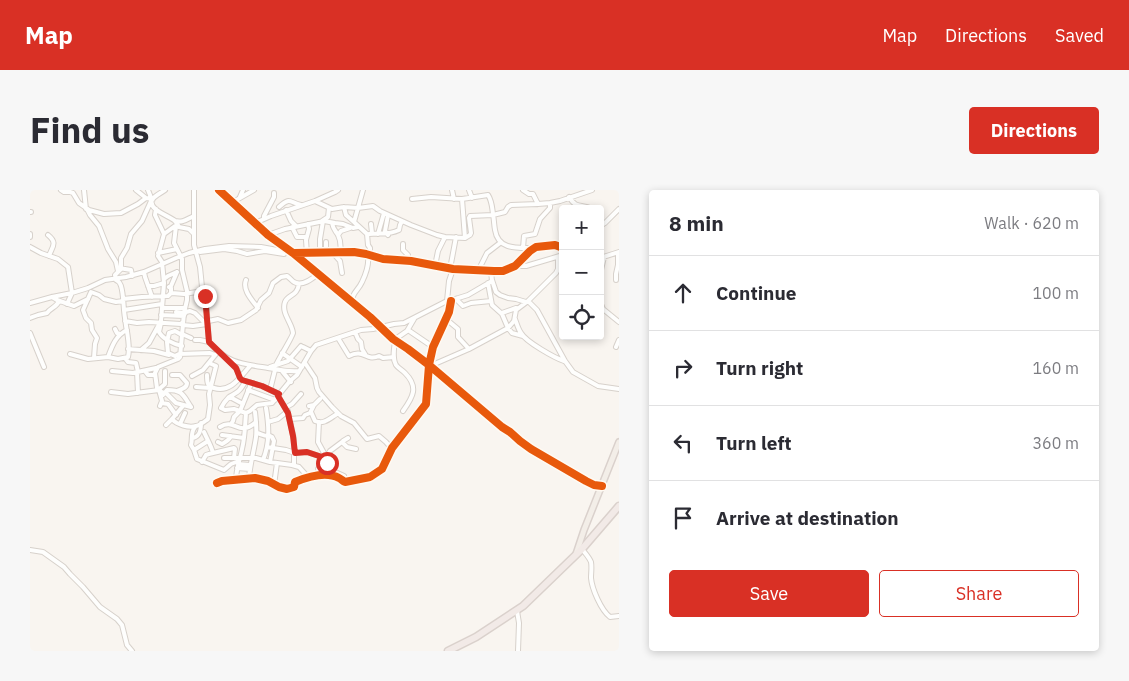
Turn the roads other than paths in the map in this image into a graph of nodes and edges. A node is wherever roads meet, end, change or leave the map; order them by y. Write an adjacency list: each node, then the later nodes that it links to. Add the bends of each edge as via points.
1 (61, 190): 35 (street, via 73,193)
2 (84, 190): 35 (street)
3 (136, 190): 21 (street)
4 (148, 190): 21 (street)
5 (165, 190): 21 (street)
6 (194, 190): 44 (street)
7 (219, 190): 26 (street)
8 (243, 190): 18 (street)
9 (254, 190): 18 (street)
10 (338, 190): 11 (street); 27 (street)
11 (344, 190)
12 (363, 190): 33 (street)
13 (452, 190): 24 (street)
14 (469, 190): 20 (street)
15 (523, 190): 29 (street, via 533,194)
16 (592, 190): 19 (street)
17 (274, 194): 22 (street)
18 (240, 197): 26 (street)
19 (569, 197): 28 (street); 31 (street)
20 (472, 198): 25 (street); 43 (street, via 488,195)
21 (151, 199): 35 (street, via 120,214); 36 (street); 99 (street, via 142,222 131,234)
22 (273, 199): 37 (street); 38 (street)
23 (412, 199): 24 (street)
24 (454, 199): 25 (street)
25 (462, 199): 69 (street)
26 (233, 202): 50 (street)
27 (315, 202): 30 (street); 40 (street)
28 (550, 203): 29 (street); 75 (street, via 535,234 524,236)
29 (538, 204): 43 (street, via 511,205 505,212)
30 (304, 205): 38 (street, via 288,201); 39 (street)
31 (577, 205)
32 (344, 207): 33 (street); 40 (street); 41 (street)
33 (358, 208): 42 (street, via 373,206); 48 (street)
34 (619, 208): 49 (street)
35 (87, 209): 99 (street, via 99,226)
36 (156, 209): 52 (street); 60 (street)
37 (268, 210): 38 (street); 45 (street)
38 (280, 210): 39 (street); 45 (street)
39 (286, 210): 56 (street)
40 (330, 210): 47 (street)
41 (345, 212): 48 (street); 54 (street)
42 (386, 214): 46 (street); 61 (street); 62 (street, via 385,231)
43 (494, 215): 69 (street, via 470,216 471,233); 71 (street)
44 (194, 216): 52 (street); 59 (street)
45 (264, 219): 50 (street)
46 (402, 221): 62 (street, via 399,230); 67 (street)
47 (322, 222): 51 (street); 53 (street); 81 (street)
48 (354, 222): 57 (street)
49 (604, 222)
50 (256, 223): 64 (street)
51 (332, 223): 54 (street); 65 (street)
52 (176, 224): 59 (street); 60 (street); 77 (street, via 174,241)
53 (308, 224): 56 (street); 66 (street)
54 (344, 224): 58 (street)
55 (371, 224): 61 (street, via 371,233)
56 (294, 227): 64 (street); 66 (street, via 296,236)
57 (358, 227): 58 (street); 87 (street, via 368,234)
58 (351, 228): 65 (street, via 342,230)
59 (193, 233): 78 (street)
60 (164, 234): 79 (street)
61 (378, 234): 62 (street)
62 (388, 234)
63 (48, 235): 88 (street, via 54,245)
64 (268, 235): 80 (street)
65 (338, 235): 84 (street)
66 (306, 237): 86 (street)
67 (445, 237): 68 (street); 96 (street)
68 (456, 237): 69 (street); 100 (street)
69 (465, 238)
70 (326, 242): 82 (street)
71 (500, 243): 75 (street); 103 (street, via 486,253)
72 (403, 244): 92 (street)
73 (30, 247): 88 (street)
74 (559, 247): 76 (street)
75 (523, 248): 76 (street)
76 (533, 248): 97 (street)
77 (177, 249): 79 (street); 89 (street)
78 (195, 251): 80 (street); 89 (street); 118 (street)
79 (158, 253): 94 (street)
80 (292, 253): 86 (street); 108 (street)
81 (320, 253): 82 (street); 86 (street)
82 (327, 253): 83 (street)
83 (333, 253): 84 (street); 93 (street)
84 (342, 253): 87 (street); 93 (street)
85 (618, 253): 90 (street); 98 (street)
86 (307, 254)
87 (369, 255): 92 (street, via 387,260); 135 (street, via 365,276 354,293)
88 (49, 256): 119 (street, via 68,268)
89 (180, 256): 94 (street); 102 (street)
90 (604, 256)
91 (559, 257): 97 (street)
92 (407, 260): 96 (street)
93 (340, 262): 107 (street)
94 (162, 265): 105 (street); 114 (street)
95 (559, 265): 101 (street)
96 (435, 266): 100 (street)
97 (515, 266): 104 (street)
98 (619, 266): 112 (street)
99 (119, 269): 109 (street, via 131,270); 110 (street)
100 (451, 269): 103 (street); 131 (street)
101 (558, 269): 133 (street)
102 (182, 270): 106 (street); 122 (street)
103 (478, 271): 104 (street)
104 (491, 271): 113 (street)
105 (144, 272): 109 (street); 116 (street)
106 (177, 272): 114 (street, via 168,276); 117 (street)
107 (342, 273)
108 (318, 274): 115 (street); 135 (street)
109 (132, 276): 110 (street)
110 (115, 279): 119 (street); 127 (street, via 120,285)
111 (246, 280): 138 (street, via 244,284 248,295)
112 (616, 280)
113 (490, 282): 126 (street); 132 (street); 133 (street, via 500,295)
114 (164, 283): 116 (street); 117 (street); 123 (street)
115 (299, 284): 138 (street, via 287,276 281,277 272,284); 179 (street, via 296,292 285,302 293,334)
116 (148, 286): 130 (street)
117 (170, 287): 120 (street)
118 (203, 291): 122 (street); 153 (street, via 207,299)
119 (72, 293): 124 (street); 136 (street)
120 (171, 293): 121 (street); 123 (street)
121 (180, 293): 122 (street); 128 (street, via 180,298)
122 (188, 293): 128 (street)
123 (163, 296): 130 (street); 130 (street)
124 (52, 297): 129 (street); 134 (street)
125 (88, 299): 127 (street, via 91,292 104,299); 136 (street, via 76,305); 186 (street, via 83,310 96,338)
126 (456, 299): 131 (street); 132 (street, via 463,306)
127 (123, 300): 130 (street); 139 (street)
128 (187, 300): 142 (street)
129 (59, 301): 136 (street); 145 (street, via 47,313)
130 (159, 301): 139 (street); 141 (street); 144 (street)
131 (449, 301): 146 (street); 147 (street)
132 (491, 301): 143 (street, via 493,307)
133 (527, 302): 137 (street); 190 (street, via 536,308)
134 (30, 303)
135 (352, 303): 155 (street)
136 (68, 304)
137 (520, 307): 143 (street); 148 (street)
138 (258, 308): 153 (street, via 239,322 228,323 218,319)
139 (124, 310): 149 (street)
140 (604, 310): 150 (street)
141 (176, 312): 142 (street); 142 (street); 144 (street); 152 (street)
142 (184, 313): 153 (street, via 192,311); 154 (street)
143 (502, 313): 156 (street)
144 (161, 316): 151 (street)
145 (30, 318)
146 (414, 319): 155 (street); 158 (street)
147 (446, 319): 172 (street); 175 (street, via 458,329 458,336)
148 (515, 319): 156 (street); 164 (street)
149 (125, 320): 151 (street); 157 (street); 161 (street)
150 (619, 322)
151 (160, 323): 152 (street); 167 (street, via 159,333); 176 (street)
152 (172, 323): 154 (street); 162 (street)
153 (207, 323): 154 (street, via 199,326); 170 (street)
154 (182, 324): 163 (street)
155 (380, 327): 159 (street); 169 (street)
156 (508, 328): 164 (street); 175 (street)
157 (127, 330): 161 (street); 166 (street)
158 (408, 330): 169 (street); 172 (street)
159 (355, 332): 165 (street); 182 (street)
160 (30, 333): 195 (street)
161 (118, 334): 166 (street); 184 (street)
162 (169, 334): 163 (street, via 174,331); 167 (street)
163 (182, 334): 170 (street); 171 (street)
164 (523, 336): 190 (street)
165 (338, 338): 177 (street, via 320,343); 182 (street, via 349,356 356,352)
166 (125, 339): 174 (street)
167 (167, 340): 171 (street); 183 (street)
168 (619, 340): 173 (street)
169 (395, 341): 185 (street); 194 (street)
170 (209, 342): 178 (street)
171 (182, 346): 181 (street)
172 (433, 347): 194 (street)
173 (616, 347)
174 (128, 349): 176 (street); 187 (street, via 128,358)
175 (469, 349): 194 (street)
176 (142, 350): 183 (street)
177 (311, 351): 189 (street, via 302,347); 192 (street)
178 (216, 353): 181 (street); 188 (street); 191 (street)
179 (282, 353): 189 (street); 198 (street)
180 (70, 354): 186 (street)
181 (181, 354): 183 (street); 197 (street, via 178,359)
182 (365, 354): 185 (street, via 373,358)
183 (171, 355)
184 (108, 357): 186 (street); 187 (street)
185 (394, 357): 243 (street, via 395,364 409,377 414,387)
186 (94, 358)
187 (125, 358): 203 (street, via 136,363)
188 (226, 358): 193 (street); 213 (street, via 237,369)
189 (292, 358): 192 (street); 198 (street)
190 (565, 361): 222 (street, via 575,373 596,386)
191 (210, 363): 204 (street); 211 (street, via 216,365)
192 (304, 365): 206 (street); 275 (street, via 319,392 341,416 354,423 368,440 378,436)
193 (250, 366): 196 (street); 199 (street)
194 (430, 366): 275 (street, via 426,404); 299 (street, via 523,444 586,481)
195 (44, 367)
196 (260, 367): 198 (street); 199 (street)
197 (156, 368): 201 (street); 209 (street)
198 (274, 368): 202 (street); 221 (street)
199 (246, 370): 213 (street)
200 (112, 371): 203 (street)
201 (145, 371): 203 (street); 209 (street)
202 (282, 371): 205 (street); 212 (street)
203 (137, 372): 227 (street)
204 (201, 372): 208 (street); 210 (street)
205 (291, 372): 206 (street); 212 (street)
206 (299, 372): 215 (street)
207 (172, 375): 219 (street, via 180,375 186,382)
208 (207, 375): 211 (street); 220 (street)
209 (155, 376): 217 (street); 217 (street, via 166,372); 223 (street)
210 (192, 376)
211 (214, 376): 220 (street)
212 (286, 377): 215 (street)
213 (240, 378): 214 (street); 220 (street, via 227,388)
214 (245, 382): 216 (street); 232 (street, via 240,391)
215 (290, 382): 233 (street)
216 (251, 384): 221 (street); 224 (street)
217 (164, 386): 223 (street)
218 (196, 387): 220 (street)
219 (184, 388): 225 (street); 229 (street)
220 (210, 388): 253 (street, via 209,417)
221 (269, 389): 231 (street); 233 (street)
222 (619, 389)
223 (158, 390): 227 (street); 228 (street); 235 (street)
224 (248, 390): 231 (street); 236 (street)
225 (178, 391): 228 (street); 229 (street)
226 (111, 392): 227 (street)
227 (138, 393)
228 (165, 393): 235 (street); 238 (street)
229 (182, 394): 238 (street, via 191,407)
230 (301, 394): 241 (street)
231 (263, 396): 233 (street)
232 (230, 397): 236 (street); 242 (street, via 221,408)
233 (277, 397): 241 (street); 244 (street, via 270,404 257,405)
234 (320, 399): 237 (street)
235 (161, 403): 248 (street, via 168,404)
236 (243, 404): 242 (street)
237 (314, 405): 239 (street); 245 (street)
238 (183, 406): 248 (street)
239 (309, 406)
240 (266, 408): 251 (street)
241 (287, 410): 249 (street); 251 (street, via 278,419)
242 (240, 411): 244 (street); 255 (street)
243 (403, 411)
244 (247, 412): 250 (street); 259 (street)
245 (311, 412): 249 (street, via 303,418); 252 (street)
246 (185, 413): 254 (street)
247 (337, 414): 252 (street)
248 (174, 417): 254 (street); 256 (street)
249 (290, 419): 278 (street)
250 (256, 420): 251 (street); 259 (street); 261 (street)
251 (268, 421): 264 (street)
252 (319, 422): 283 (street, via 318,442)
253 (201, 423): 258 (street); 260 (street)
254 (180, 424): 258 (street)
255 (230, 424): 257 (street); 259 (street)
256 (166, 425)
257 (220, 426)
258 (195, 427): 260 (street); 265 (street)
259 (246, 428): 261 (street); 267 (street)
260 (202, 431): 265 (street); 268 (street)
261 (257, 431): 264 (street); 271 (street)
262 (222, 435): 263 (street)
263 (230, 436): 267 (street); 268 (street, via 222,444)
264 (268, 436): 272 (street); 273 (street, via 273,438)
265 (192, 438): 276 (street)
266 (348, 438): 269 (street)
267 (244, 440): 271 (street); 286 (street)
268 (209, 442): 276 (street); 277 (street)
269 (342, 442): 274 (street); 283 (street, via 330,451)
270 (619, 442): 299 (main road)
271 (255, 444): 281 (street)
272 (267, 446): 273 (street); 282 (street)
273 (273, 448): 278 (street); 285 (street)
274 (356, 449)
275 (392, 449): 292 (street, via 382,469 370,477 345,482 338,477)
276 (194, 450): 284 (street, via 196,459)
277 (213, 452): 280 (street, via 234,448); 284 (street)
278 (295, 453): 283 (street, via 307,452); 288 (street)
279 (224, 458): 280 (street)
280 (234, 458): 286 (street)
281 (252, 458): 282 (street); 286 (street); 289 (street)
282 (263, 460): 285 (street)
283 (326, 460): 290 (street); 291 (street)
284 (202, 462): 286 (street, via 224,470)
285 (270, 462): 287 (street)
286 (238, 463): 289 (street); 296 (street)
287 (277, 463): 288 (street); 298 (street)
288 (294, 465): 294 (street)
289 (250, 467): 295 (street)
290 (325, 469): 291 (street); 292 (street, via 318,466)
291 (331, 469): 293 (street)
292 (316, 475): 294 (street)
293 (344, 476)
294 (308, 477): 298 (street, via 296,482 292,488)
295 (249, 478): 296 (street); 298 (street, via 262,479)
296 (236, 480): 297 (street)
297 (217, 483)
298 (274, 485)
299 (602, 486): 303 (main road)
300 (619, 506): 301 (highway)
301 (582, 549): 303 (highway); 305 (street, via 591,564 597,599 606,614)
302 (30, 550): 306 (street, via 43,552 64,567 100,607 117,619)
303 (576, 555): 304 (highway)
304 (517, 611): 307 (highway); 308 (street)
305 (619, 616)
306 (132, 651)
307 (448, 651)
308 (518, 651)

